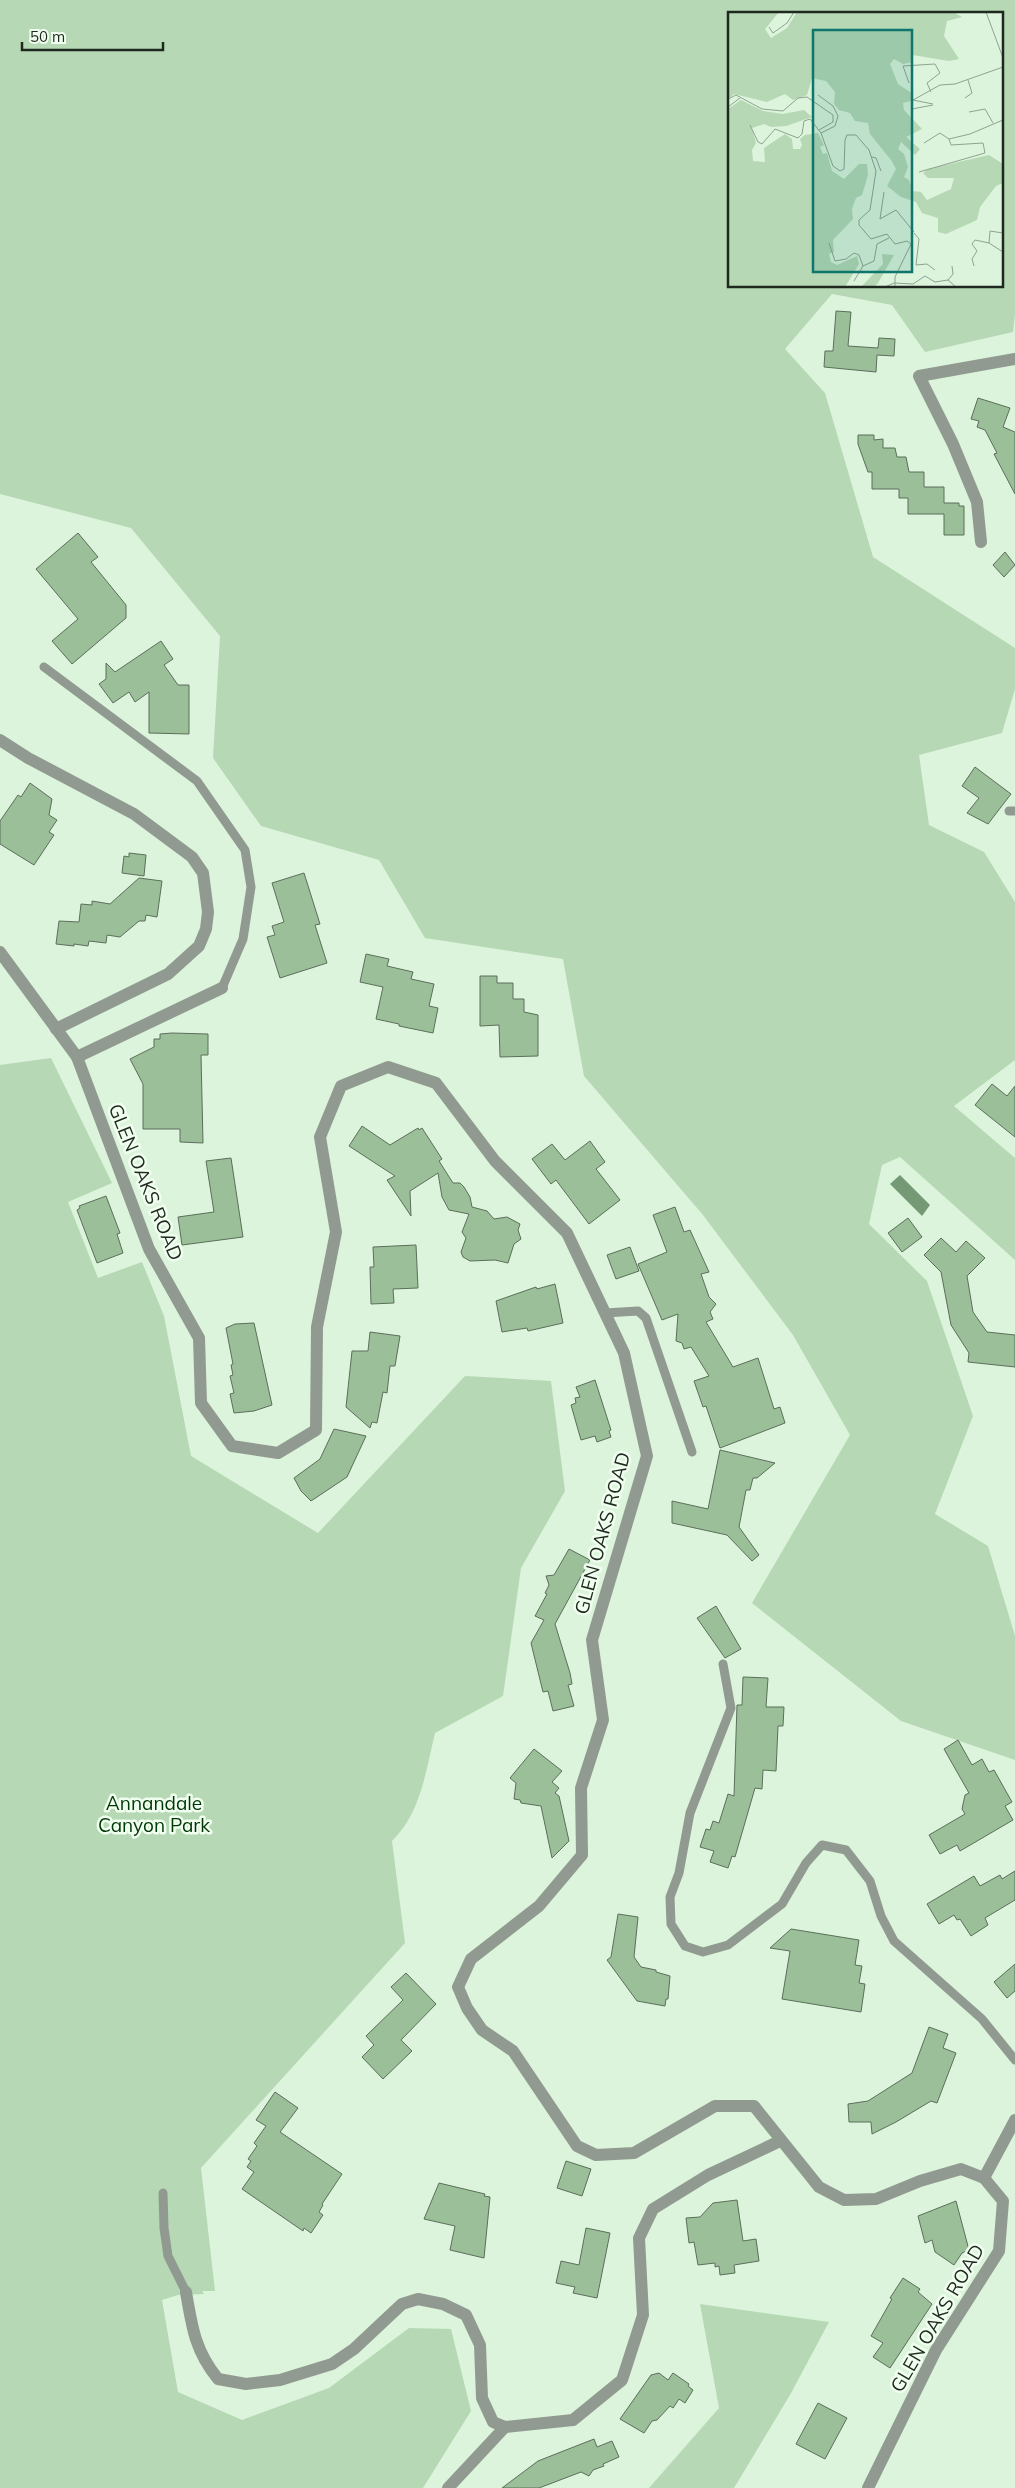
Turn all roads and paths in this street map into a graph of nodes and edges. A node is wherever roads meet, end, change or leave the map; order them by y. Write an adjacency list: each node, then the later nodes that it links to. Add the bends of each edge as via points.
1 (1015, 359): 2 (street, via 919,376 977,502)
2 (981, 542)
3 (44, 667): 6 (lane, via 197,781 245,850 251,888 243,939)
4 (0, 740): 7 (street, via 134,814 192,857 203,873 208,912 199,946 168,974)
5 (0, 952): 7 (street, GLEN OAKS ROAD)
6 (222, 988): 8 (street)
7 (56, 1029): 8 (street, GLEN OAKS ROAD)
8 (77, 1057): 9 (street, GLEN OAKS ROAD, via 148,1249 199,1338 200,1404 232,1446 278,1453 316,1430 317,1328 336,1232 320,1137 342,1086 388,1067 436,1083 495,1161 566,1233)
9 (605, 1313): 10 (lane, via 638,1310 646,1318); 14 (street, GLEN OAKS ROAD, via 624,1353 647,1456 592,1640 603,1720 581,1788 582,1855 539,1906 471,1959 458,1987 482,2030 513,2051 577,2146 596,2155 634,2153 715,2106 754,2106)
10 (692, 1452)
11 (723, 1664): 12 (lane, via 731,1708 690,1813 679,1873 670,1897 671,1924 685,1946 703,1952 728,1945 782,1904 806,1863 822,1845 846,1850 870,1881 881,1916 894,1941 982,2019)
12 (1015, 2060)
13 (1015, 2120): 15 (street)
14 (780, 2140): 15 (street, GLEN OAKS ROAD, via 819,2187 844,2200 876,2199 961,2169); 18 (street, via 708,2175 654,2209 639,2238 642,2316 622,2380 573,2420)
15 (984, 2178): 20 (street, GLEN OAKS ROAD, via 1003,2201 999,2251 936,2350)
16 (163, 2193): 17 (lane, via 168,2256)
17 (183, 2287): 18 (street, via 194,2338 205,2363 218,2379 246,2384 280,2380 332,2364 354,2349 402,2304 418,2299 443,2304 466,2316 480,2345 482,2398 494,2422)
18 (505, 2427): 19 (street)
19 (448, 2488)
20 (868, 2488)

